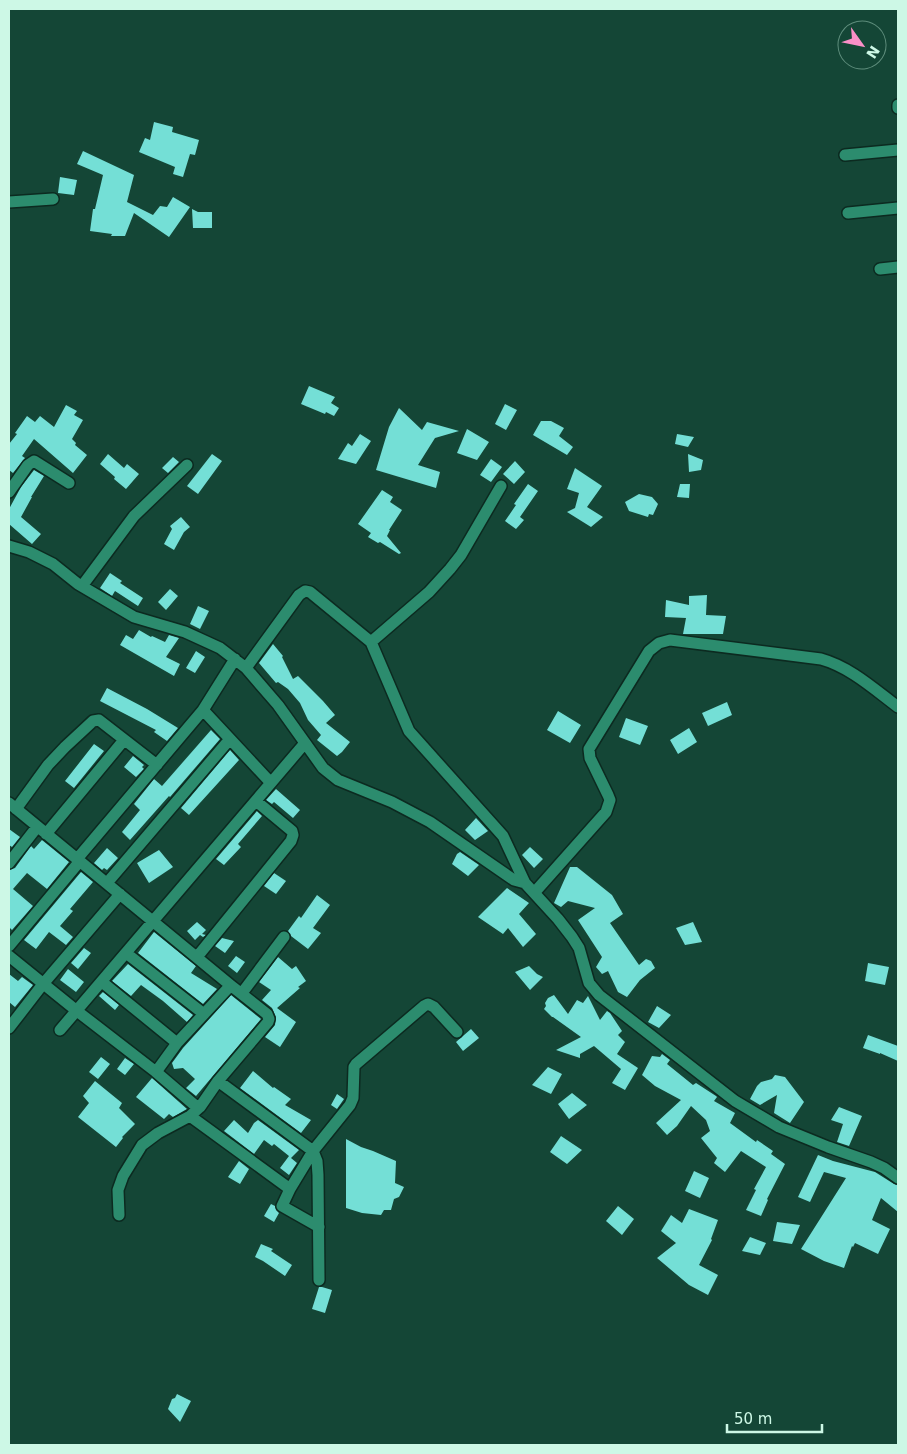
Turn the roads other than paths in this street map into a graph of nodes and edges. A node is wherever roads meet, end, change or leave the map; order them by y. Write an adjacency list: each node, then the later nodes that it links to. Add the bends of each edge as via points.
1 (898, 150): 2 (street)
2 (845, 155)
3 (53, 199): 4 (street)
4 (9, 202)
5 (898, 208): 6 (street)
6 (848, 213)
7 (898, 267): 8 (street)
8 (880, 268)
9 (187, 465): 14 (street, via 134,516)
10 (68, 483): 12 (street, via 34,461)
11 (501, 486): 15 (street, via 450,569)
12 (9, 492)
13 (9, 546): 14 (street, via 53,564)
14 (82, 586): 16 (street, via 134,617 185,632 220,648)
15 (372, 642): 17 (street, via 305,591); 31 (street, via 409,731 503,836)
16 (235, 659): 17 (street); 19 (street)
17 (246, 668): 22 (street)
18 (898, 707): 32 (street, via 848,670 830,661 670,640 659,643 649,651 589,750 610,800 606,812)
19 (203, 710): 20 (street); 23 (street)
20 (230, 739): 24 (street); 30 (street)
21 (124, 740): 23 (street); 26 (street, via 99,720 93,721); 27 (street)
22 (305, 743): 24 (street); 31 (street, via 323,768 338,780 430,822 514,880)
23 (157, 765): 28 (street)
24 (271, 783): 25 (street)
25 (256, 801): 34 (street); 39 (street, via 292,831 291,841)
26 (12, 806): 27 (street)
27 (42, 830): 28 (street); 29 (street)
28 (78, 860): 30 (street); 36 (street)
29 (9, 863)
30 (107, 883): 33 (street)
31 (525, 883): 32 (street)
32 (534, 893): 55 (street, via 579,948 589,983 620,1012 734,1101 757,1115 828,1147 871,1162)
33 (120, 894): 34 (street); 41 (street)
34 (153, 921): 37 (street); 39 (street)
35 (284, 937): 43 (street)
36 (9, 946)
37 (126, 954): 40 (street); 45 (street)
38 (9, 956): 41 (street)
39 (197, 957): 42 (street)
40 (102, 982): 44 (street); 49 (street)
41 (43, 984): 44 (street); 46 (street)
42 (229, 984): 43 (street); 45 (street)
43 (242, 993): 51 (street, via 269,1019)
44 (77, 1011): 47 (street); 50 (street)
45 (204, 1014): 49 (street)
46 (9, 1028)
47 (60, 1030)
48 (458, 1032): 54 (street, via 431,1004 424,1006 356,1064 350,1105)
49 (177, 1043): 50 (street)
50 (156, 1072): 52 (street)
51 (218, 1082): 52 (street); 54 (street)
52 (200, 1108): 53 (street)
53 (190, 1116): 56 (street); 57 (street, via 158,1133 142,1146 118,1190)
54 (313, 1150): 56 (street); 58 (street, via 317,1161)
55 (898, 1178)
56 (290, 1189): 58 (street, via 282,1206)
57 (119, 1215)
58 (319, 1227): 59 (street)
59 (319, 1280)

